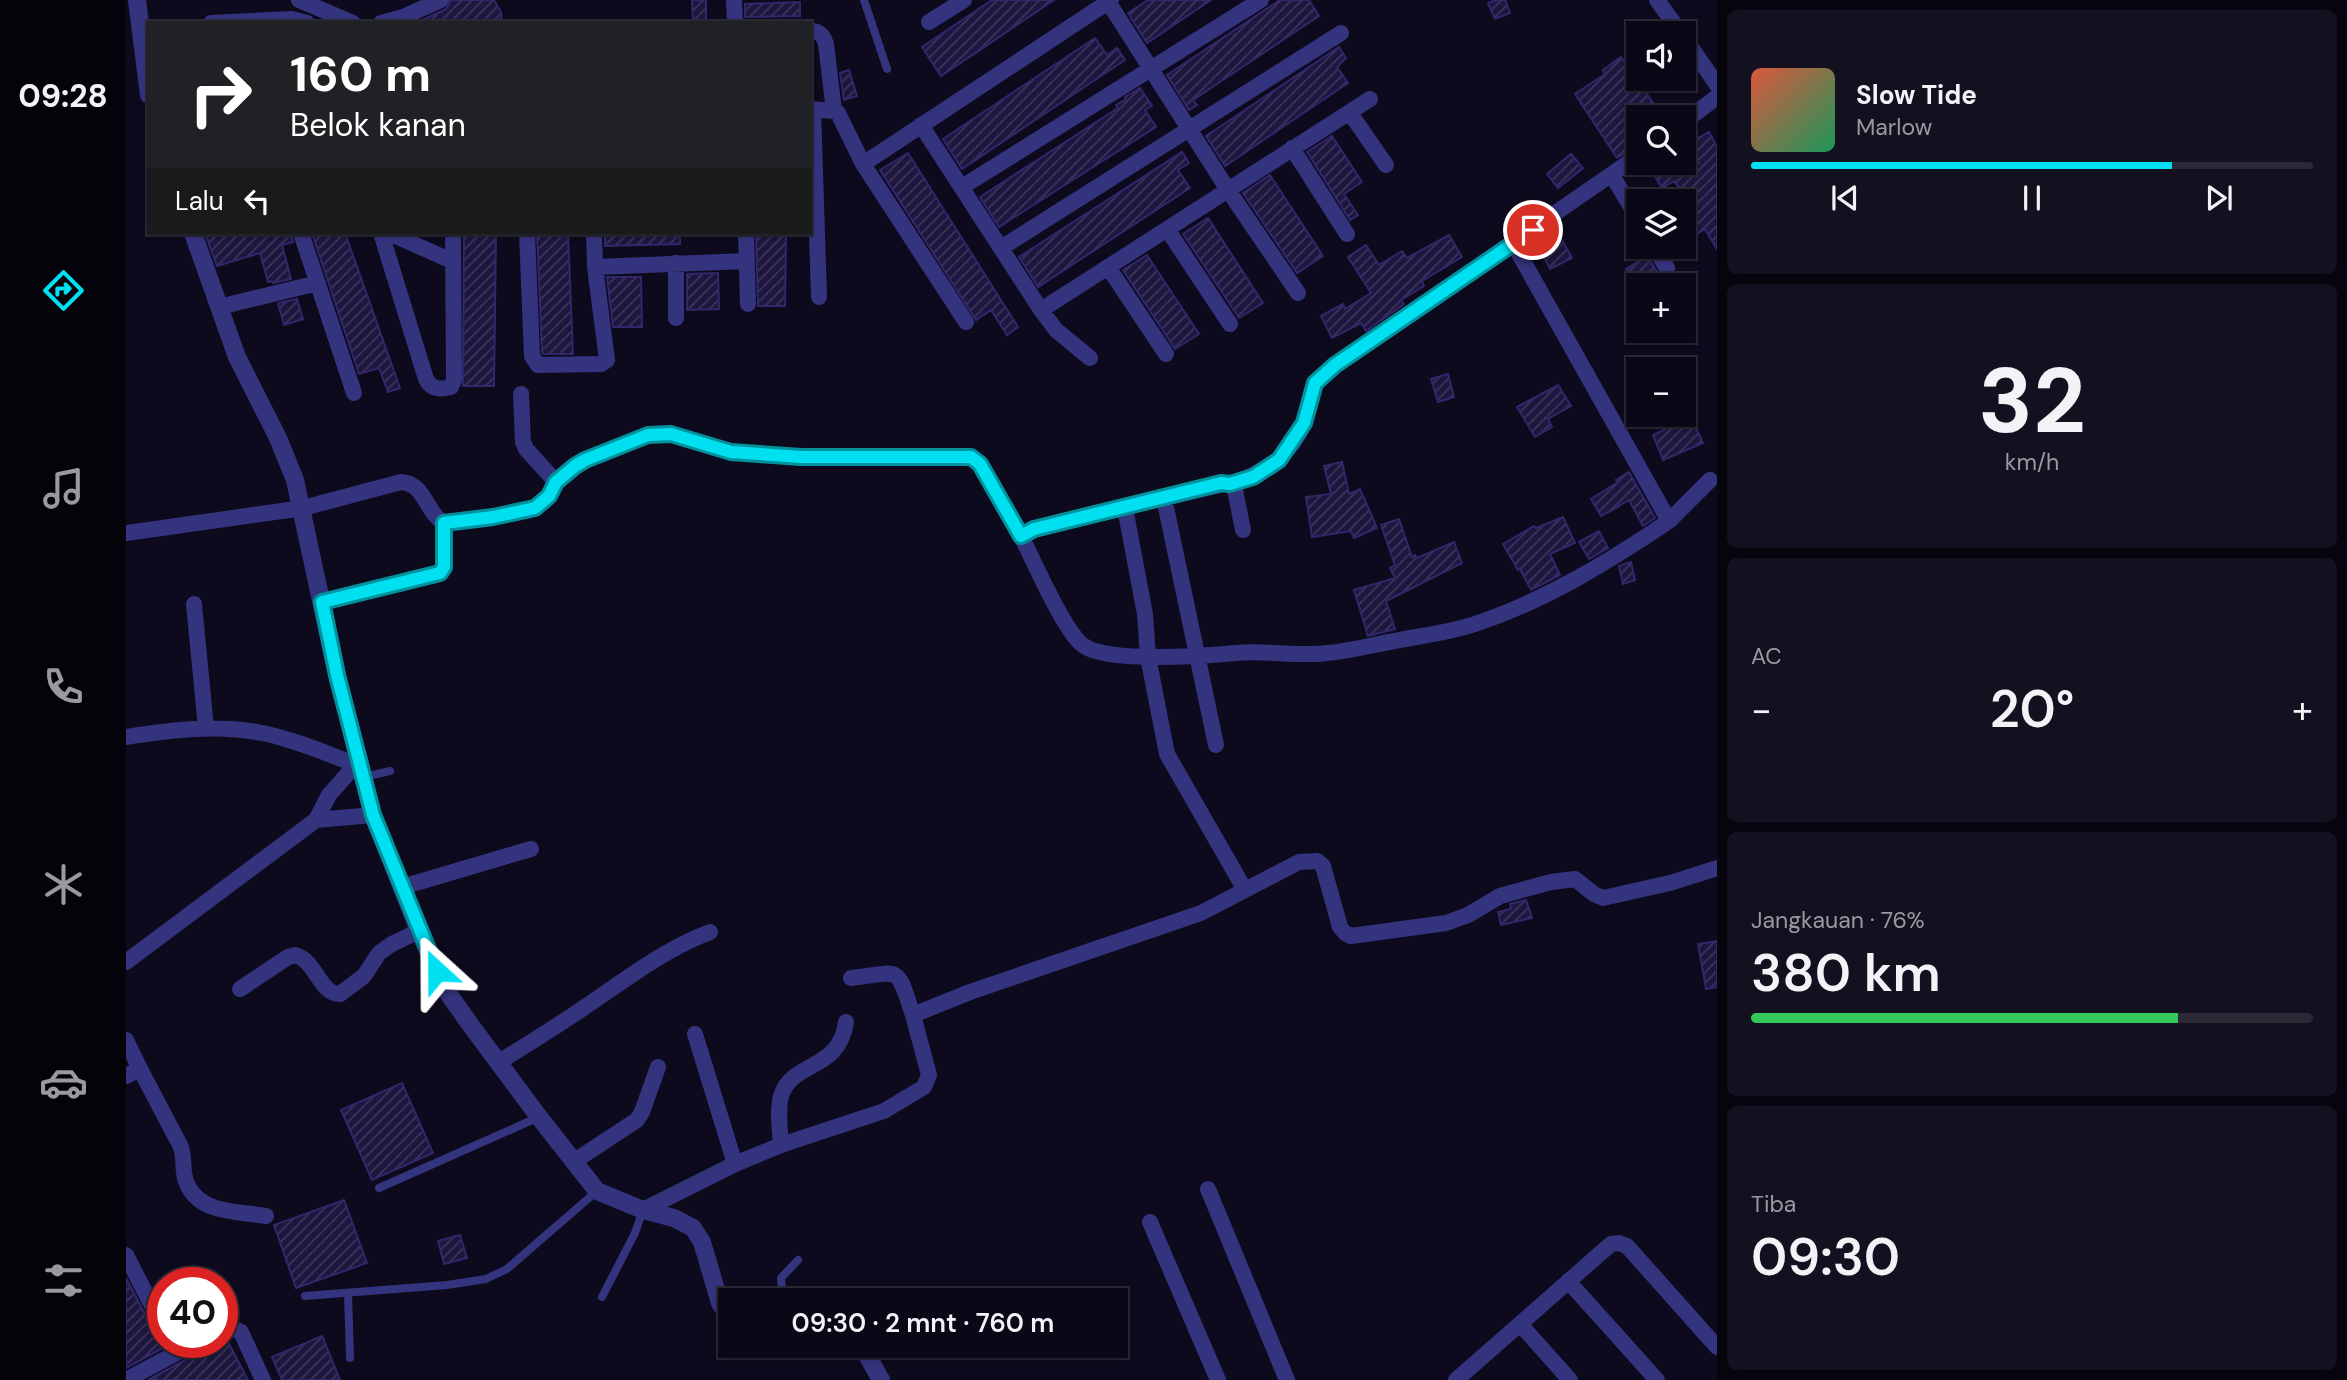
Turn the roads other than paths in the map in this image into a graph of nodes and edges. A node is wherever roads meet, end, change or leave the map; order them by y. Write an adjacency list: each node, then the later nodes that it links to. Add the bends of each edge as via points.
1 (137, 0): 17 (street)
2 (299, 0): 12 (street)
3 (441, 0): 13 (street)
4 (734, 0): 14 (street)
5 (864, 0): 22 (lane)
6 (964, 0): 16 (street)
7 (1261, 0): 23 (street)
8 (1657, 0): 15 (street)
9 (1109, 1): 23 (street); 31 (street)
10 (252, 21): 11 (street)
11 (300, 21)
12 (348, 21)
13 (388, 21)
14 (735, 21)
15 (1672, 21)
16 (929, 22)
17 (144, 25): 21 (street)
18 (812, 31): 28 (street, via 823,36 826,44)
19 (1341, 33): 32 (street)
20 (1696, 55): 24 (street)
21 (147, 67)
22 (887, 69)
23 (1150, 71): 32 (street); 38 (street)
24 (1717, 85)
25 (1717, 97): 30 (street)
26 (1370, 99): 29 (street)
27 (812, 109): 28 (street); 62 (street)
28 (834, 111): 34 (street)
29 (1350, 113): 33 (street); 35 (street)
30 (1696, 113)
31 (921, 125): 34 (street); 38 (street)
32 (1189, 130): 39 (street); 52 (street)
33 (1292, 148): 39 (street); 42 (street)
34 (863, 164): 67 (street)
35 (1385, 165)
36 (1626, 165): 37 (street)
37 (1612, 176): 40 (street); 51 (street)
38 (962, 187): 52 (street)
39 (1228, 190): 41 (street); 61 (street)
40 (1626, 199)
41 (1167, 229): 58 (street); 68 (street)
42 (1347, 234)
43 (194, 235): 64 (street)
44 (302, 235): 60 (street)
45 (382, 235): 54 (street, via 426,379 436,388 451,387 454,380)
46 (394, 235): 54 (street)
47 (453, 235): 54 (street)
48 (527, 235): 57 (street, via 532,356 538,365 601,364 607,360)
49 (594, 235): 57 (street)
50 (746, 235): 55 (street)
51 (1513, 243): 75 (street, via 1318,379 1304,423 1279,460 1253,477); 79 (street)
52 (1001, 248): 65 (street)
53 (1661, 259): 59 (street)
54 (452, 261)
55 (747, 261): 56 (street); 63 (street)
56 (676, 263): 57 (street); 66 (street)
57 (595, 267)
58 (1108, 267): 65 (street); 69 (street)
59 (1667, 268)
60 (318, 283): 64 (street); 71 (street)
61 (1298, 293)
62 (819, 297)
63 (748, 304)
64 (219, 307): 77 (street, via 237,357 288,460)
65 (1041, 310): 70 (street, via 1056,330)
66 (676, 318)
67 (965, 321)
68 (1230, 324)
69 (1166, 354)
70 (1090, 358)
71 (354, 393)
72 (521, 394): 74 (street, via 523,442)
73 (1710, 480): 79 (street)
74 (556, 482): 80 (street, via 535,508); 83 (street, via 585,460 659,433 731,452 766,455 971,457 980,464)
75 (1230, 484): 76 (street); 81 (street)
76 (1164, 498): 78 (street); 87 (street)
77 (303, 508): 80 (street, via 404,482 420,490); 82 (street); 84 (street)
78 (1125, 508): 83 (street); 86 (street)
79 (1670, 521): 87 (street, via 1534,600 1477,624 1325,654 1249,652)
80 (444, 523): 84 (street, via 444,567 440,573)
81 (1243, 530)
82 (126, 533)
83 (1021, 536): 86 (street, via 1079,643 1102,653)
84 (322, 602): 91 (street)
85 (194, 604): 88 (street)
86 (1148, 656): 87 (street); 98 (street, via 1167,754)
87 (1197, 657): 90 (street)
88 (206, 728): 89 (street); 91 (street, via 264,733)
89 (126, 737)
90 (1216, 745)
91 (360, 767): 92 (lane); 93 (street); 94 (street, via 329,795)
92 (390, 771)
93 (373, 815): 94 (street); 97 (street)
94 (316, 820): 101 (street)
95 (531, 849): 97 (street)
96 (1717, 868): 98 (street, via 1603,898 1575,880 1552,882 1500,896 1457,920 1352,936 1340,927 1323,866 1317,861 1299,862)
97 (402, 887): 99 (street)
98 (1245, 890): 104 (street, via 1201,913)
99 (419, 931): 103 (street, via 379,953 364,976 340,994 331,992 308,961 295,955); 108 (street, via 450,996)
100 (710, 932): 108 (street, via 655,959)
101 (126, 962)
102 (851, 978): 104 (street, via 896,974)
103 (240, 989)
104 (913, 1016): 112 (street, via 929,1075 924,1087 866,1119)
105 (846, 1022): 112 (street, via 836,1050 784,1088)
106 (695, 1034): 114 (street)
107 (126, 1040): 110 (street)
108 (499, 1062): 111 (street)
109 (658, 1067): 113 (street, via 637,1120)
110 (133, 1072): 119 (street, via 180,1144 185,1179 197,1199 210,1208)
111 (539, 1118): 113 (street); 115 (lane)
112 (781, 1145): 114 (street)
113 (573, 1162): 117 (street)
114 (735, 1164): 118 (street)
115 (379, 1188)
116 (1208, 1189): 141 (street)
117 (597, 1191): 118 (street); 125 (lane, via 507,1269 486,1279)
118 (643, 1210): 126 (street, via 685,1223 699,1235); 129 (lane)
119 (266, 1216)
120 (1150, 1222): 140 (street)
121 (126, 1255): 127 (street)
122 (798, 1259): 124 (lane, via 781,1278)
123 (1569, 1281): 130 (street); 132 (street, via 1619,1242); 145 (street)
124 (782, 1288)
125 (348, 1293): 128 (lane); 134 (lane)
126 (718, 1295)
127 (147, 1296)
128 (305, 1296)
129 (602, 1297)
130 (1520, 1324): 136 (street); 144 (street)
131 (238, 1331): 138 (street)
132 (1717, 1347)
133 (158, 1358): 137 (street)
134 (350, 1358)
135 (869, 1358): 139 (street)
136 (1471, 1367): 142 (street); 143 (street)
137 (126, 1380)
138 (263, 1380)
139 (881, 1380)
140 (1218, 1380)
141 (1287, 1380)
142 (1456, 1380)
143 (1482, 1380)
144 (1570, 1380)
145 (1657, 1380)

